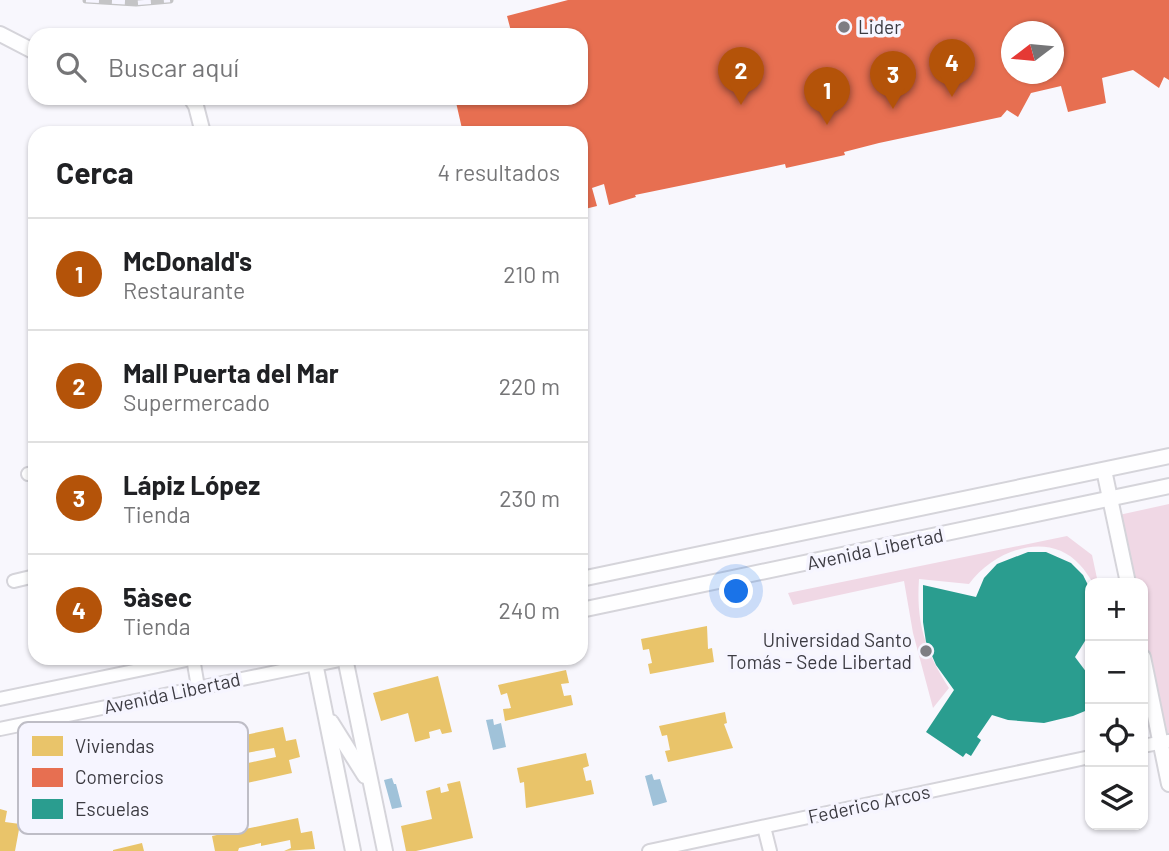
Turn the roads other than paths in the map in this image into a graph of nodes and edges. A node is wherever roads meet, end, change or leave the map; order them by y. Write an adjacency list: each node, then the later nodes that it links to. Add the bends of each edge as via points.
1 (0, 34): 2 (street)
2 (28, 48)
3 (195, 105): 4 (street)
4 (201, 126)
5 (1169, 456): 6 (street, Avenida Libertad)
6 (1104, 470): 8 (street); 10 (street, Avenida Libertad)
7 (1169, 486): 8 (street, Avenida Libertad)
8 (1110, 499): 11 (street); 13 (street, Avenida Libertad)
9 (28, 578): 12 (street)
10 (588, 578)
11 (1127, 578)
12 (14, 581)
13 (588, 609)
14 (161, 665): 21 (street, Avenida Libertad)
15 (195, 665): 20 (street)
16 (297, 665): 20 (street, Avenida Libertad)
17 (315, 665): 22 (street)
18 (346, 665): 29 (street)
19 (1148, 676): 26 (street)
20 (198, 688): 23 (street, Avenida Libertad)
21 (0, 699)
22 (325, 712): 29 (street); 31 (street)
23 (34, 722)
24 (18, 725): 25 (street, Avenida Libertad)
25 (0, 729)
26 (1165, 742): 28 (street)
27 (1085, 758): 30 (street, Federico Arcos)
28 (1169, 784)
29 (373, 791): 32 (street)
30 (764, 827): 33 (street, Federico Arcos); 34 (street)
31 (354, 851)
32 (385, 851)
33 (649, 851)
34 (770, 851)

